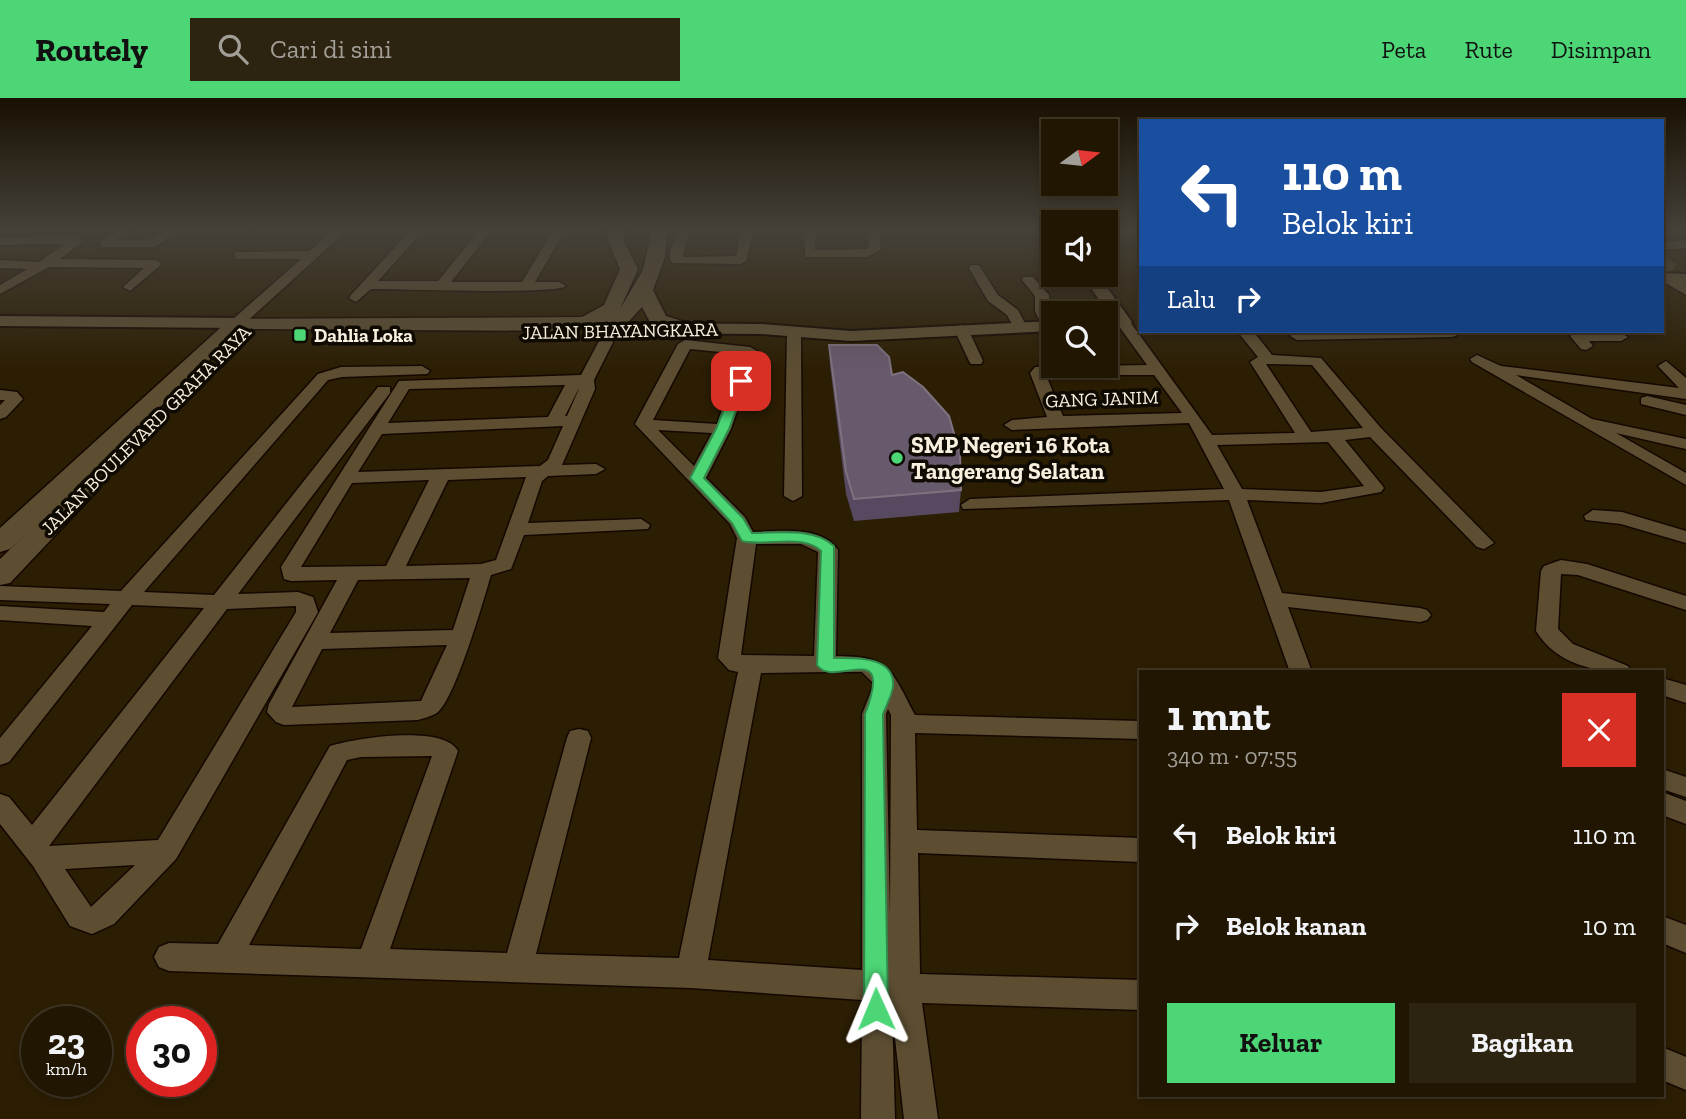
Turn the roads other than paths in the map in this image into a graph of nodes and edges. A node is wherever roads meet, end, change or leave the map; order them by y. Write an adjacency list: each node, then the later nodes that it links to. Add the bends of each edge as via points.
1 (23, 277): 19 (street)
2 (142, 277): 16 (street)
3 (287, 277): 26 (street, JALAN BOULEVARD GRAHA RAYA)
4 (292, 277): 26 (street, JALAN BOULEVARD GRAHA RAYA)
5 (376, 277): 13 (street)
6 (448, 277): 14 (street)
7 (532, 277): 17 (street)
8 (627, 277): 26 (main road, JALAN BHAYANGKARA, via 617,306 590,322 570,325)
9 (649, 277): 21 (main road)
10 (980, 277): 29 (street)
11 (1676, 277): 20 (street)
12 (1028, 280): 23 (street)
13 (369, 285): 14 (street); 22 (street)
14 (441, 286): 17 (street)
15 (559, 286): 17 (street)
16 (130, 287)
17 (526, 287)
18 (1099, 287): 25 (street)
19 (0, 290)
20 (1686, 291)
21 (645, 293): 27 (main road, via 658,320); 30 (main road)
22 (356, 298)
23 (1042, 301)
24 (0, 321): 26 (street)
25 (1123, 321): 44 (street)
26 (236, 326): 30 (main road, JALAN BHAYANGKARA, via 554,333); 84 (main road, JALAN BOULEVARD GRAHA RAYA); 89 (main road, JALAN BOULEVARD GRAHA RAYA)
27 (678, 326): 30 (street, JALAN BHAYANGKARA); 32 (street, JALAN BHAYANGKARA)
28 (1041, 326): 29 (street, JALAN BHAYANGKARA)
29 (1020, 327): 31 (street, JALAN BHAYANGKARA)
30 (613, 328): 48 (street)
31 (961, 329): 32 (street, JALAN BHAYANGKARA, via 851,336); 42 (street)
32 (794, 333): 77 (street)
33 (1246, 333): 40 (street)
34 (1617, 334): 37 (street, via 1577,337); 38 (street)
35 (1453, 335): 36 (street)
36 (1297, 336)
37 (1586, 346)
38 (1635, 348)
39 (588, 358): 45 (street, via 575,366)
40 (1267, 359): 65 (street, via 1316,361); 66 (street, via 1257,362)
41 (1477, 359): 46 (street)
42 (976, 361)
43 (1666, 366): 49 (street)
44 (1158, 370): 56 (street); 59 (street, via 1040,370)
45 (398, 372): 91 (street, via 341,372 323,377); 93 (street)
46 (1499, 372): 47 (street); 57 (street)
47 (1540, 375): 50 (street); 54 (street)
48 (583, 380): 52 (street, via 570,388); 53 (street, via 587,389); 63 (street, via 404,384)
49 (1686, 387)
50 (1686, 394)
51 (0, 395): 55 (street, via 15,399)
52 (564, 400): 53 (street); 60 (street)
53 (583, 400): 58 (street)
54 (1686, 410)
55 (0, 414)
56 (1194, 418): 59 (street, GANG JANIM); 68 (street)
57 (1575, 418): 69 (street); 75 (street)
58 (573, 421): 60 (street); 71 (street, via 555,463)
59 (1058, 421): 62 (street, GANG JANIM)
60 (554, 423): 63 (street)
61 (643, 424): 64 (street); 64 (street, via 680,349 690,343 750,351); 74 (street)
62 (1012, 425)
63 (374, 429): 73 (street)
64 (723, 429): 74 (street)
65 (1374, 431): 67 (street); 85 (street)
66 (1306, 437): 67 (street); 68 (street)
67 (1334, 437): 76 (street, via 1375,488 1330,500)
68 (1207, 440): 76 (street)
69 (1686, 444)
70 (596, 468): 71 (street)
71 (546, 471): 72 (street); 81 (street, via 534,478)
72 (440, 475): 73 (street); 87 (street)
73 (344, 478): 88 (street, via 291,574)
74 (696, 478): 83 (street, via 738,521)
75 (1686, 480)
76 (1236, 494): 78 (street); 92 (street)
77 (793, 496)
78 (970, 505)
79 (1593, 516): 82 (street, via 1622,518)
80 (640, 525): 81 (street)
81 (517, 529): 86 (street, via 504,565)
82 (1686, 537)
83 (747, 538): 100 (street, via 729,658); 101 (street, via 805,538 821,542 828,550)
84 (0, 543)
85 (1485, 543)
86 (482, 571): 87 (street); 98 (street)
87 (392, 574): 88 (street)
88 (350, 575): 99 (street)
89 (0, 576)
90 (0, 593): 91 (street)
91 (126, 599): 93 (street); 97 (street)
92 (1276, 599): 96 (street); 102 (street)
93 (221, 602): 118 (street, via 298,599 306,602 307,612); 119 (street)
94 (1686, 603): 103 (street, via 1580,569 1561,566 1551,571 1547,631 1565,650)
95 (0, 613): 97 (street)
96 (1420, 615)
97 (110, 620): 110 (street)
98 (461, 636): 99 (street); 99 (street, via 429,707 284,716 279,712 281,704)
99 (314, 641)
100 (751, 665): 101 (street); 126 (street)
101 (825, 665): 104 (street, via 867,664 882,675)
102 (1300, 670)
103 (1615, 670)
104 (884, 686): 107 (street); 127 (street, via 874,714)
105 (1664, 687): 106 (street)
106 (1686, 694)
107 (905, 724): 108 (street); 116 (street)
108 (1139, 730)
109 (579, 738): 125 (street)
110 (0, 755)
111 (1664, 780): 112 (street)
112 (1686, 787)
113 (1664, 804): 115 (street)
114 (0, 805): 119 (street)
115 (1686, 813)
116 (902, 841): 117 (street); 127 (street)
117 (1139, 850)
118 (166, 851): 119 (street); 119 (street, via 104,915 92,921 80,917)
119 (37, 852)
120 (1664, 930): 121 (street)
121 (1686, 939)
122 (169, 957): 123 (street)
123 (225, 960): 124 (street); 124 (street, via 340,753 361,747 436,746 446,751)
124 (370, 965): 125 (street)
125 (517, 969): 126 (street)
126 (691, 973): 127 (street)
127 (890, 987): 128 (street); 131 (street); 132 (street)
128 (1139, 995)
129 (1664, 1064): 130 (street)
130 (1686, 1074)
131 (877, 1119)
132 (920, 1119)

